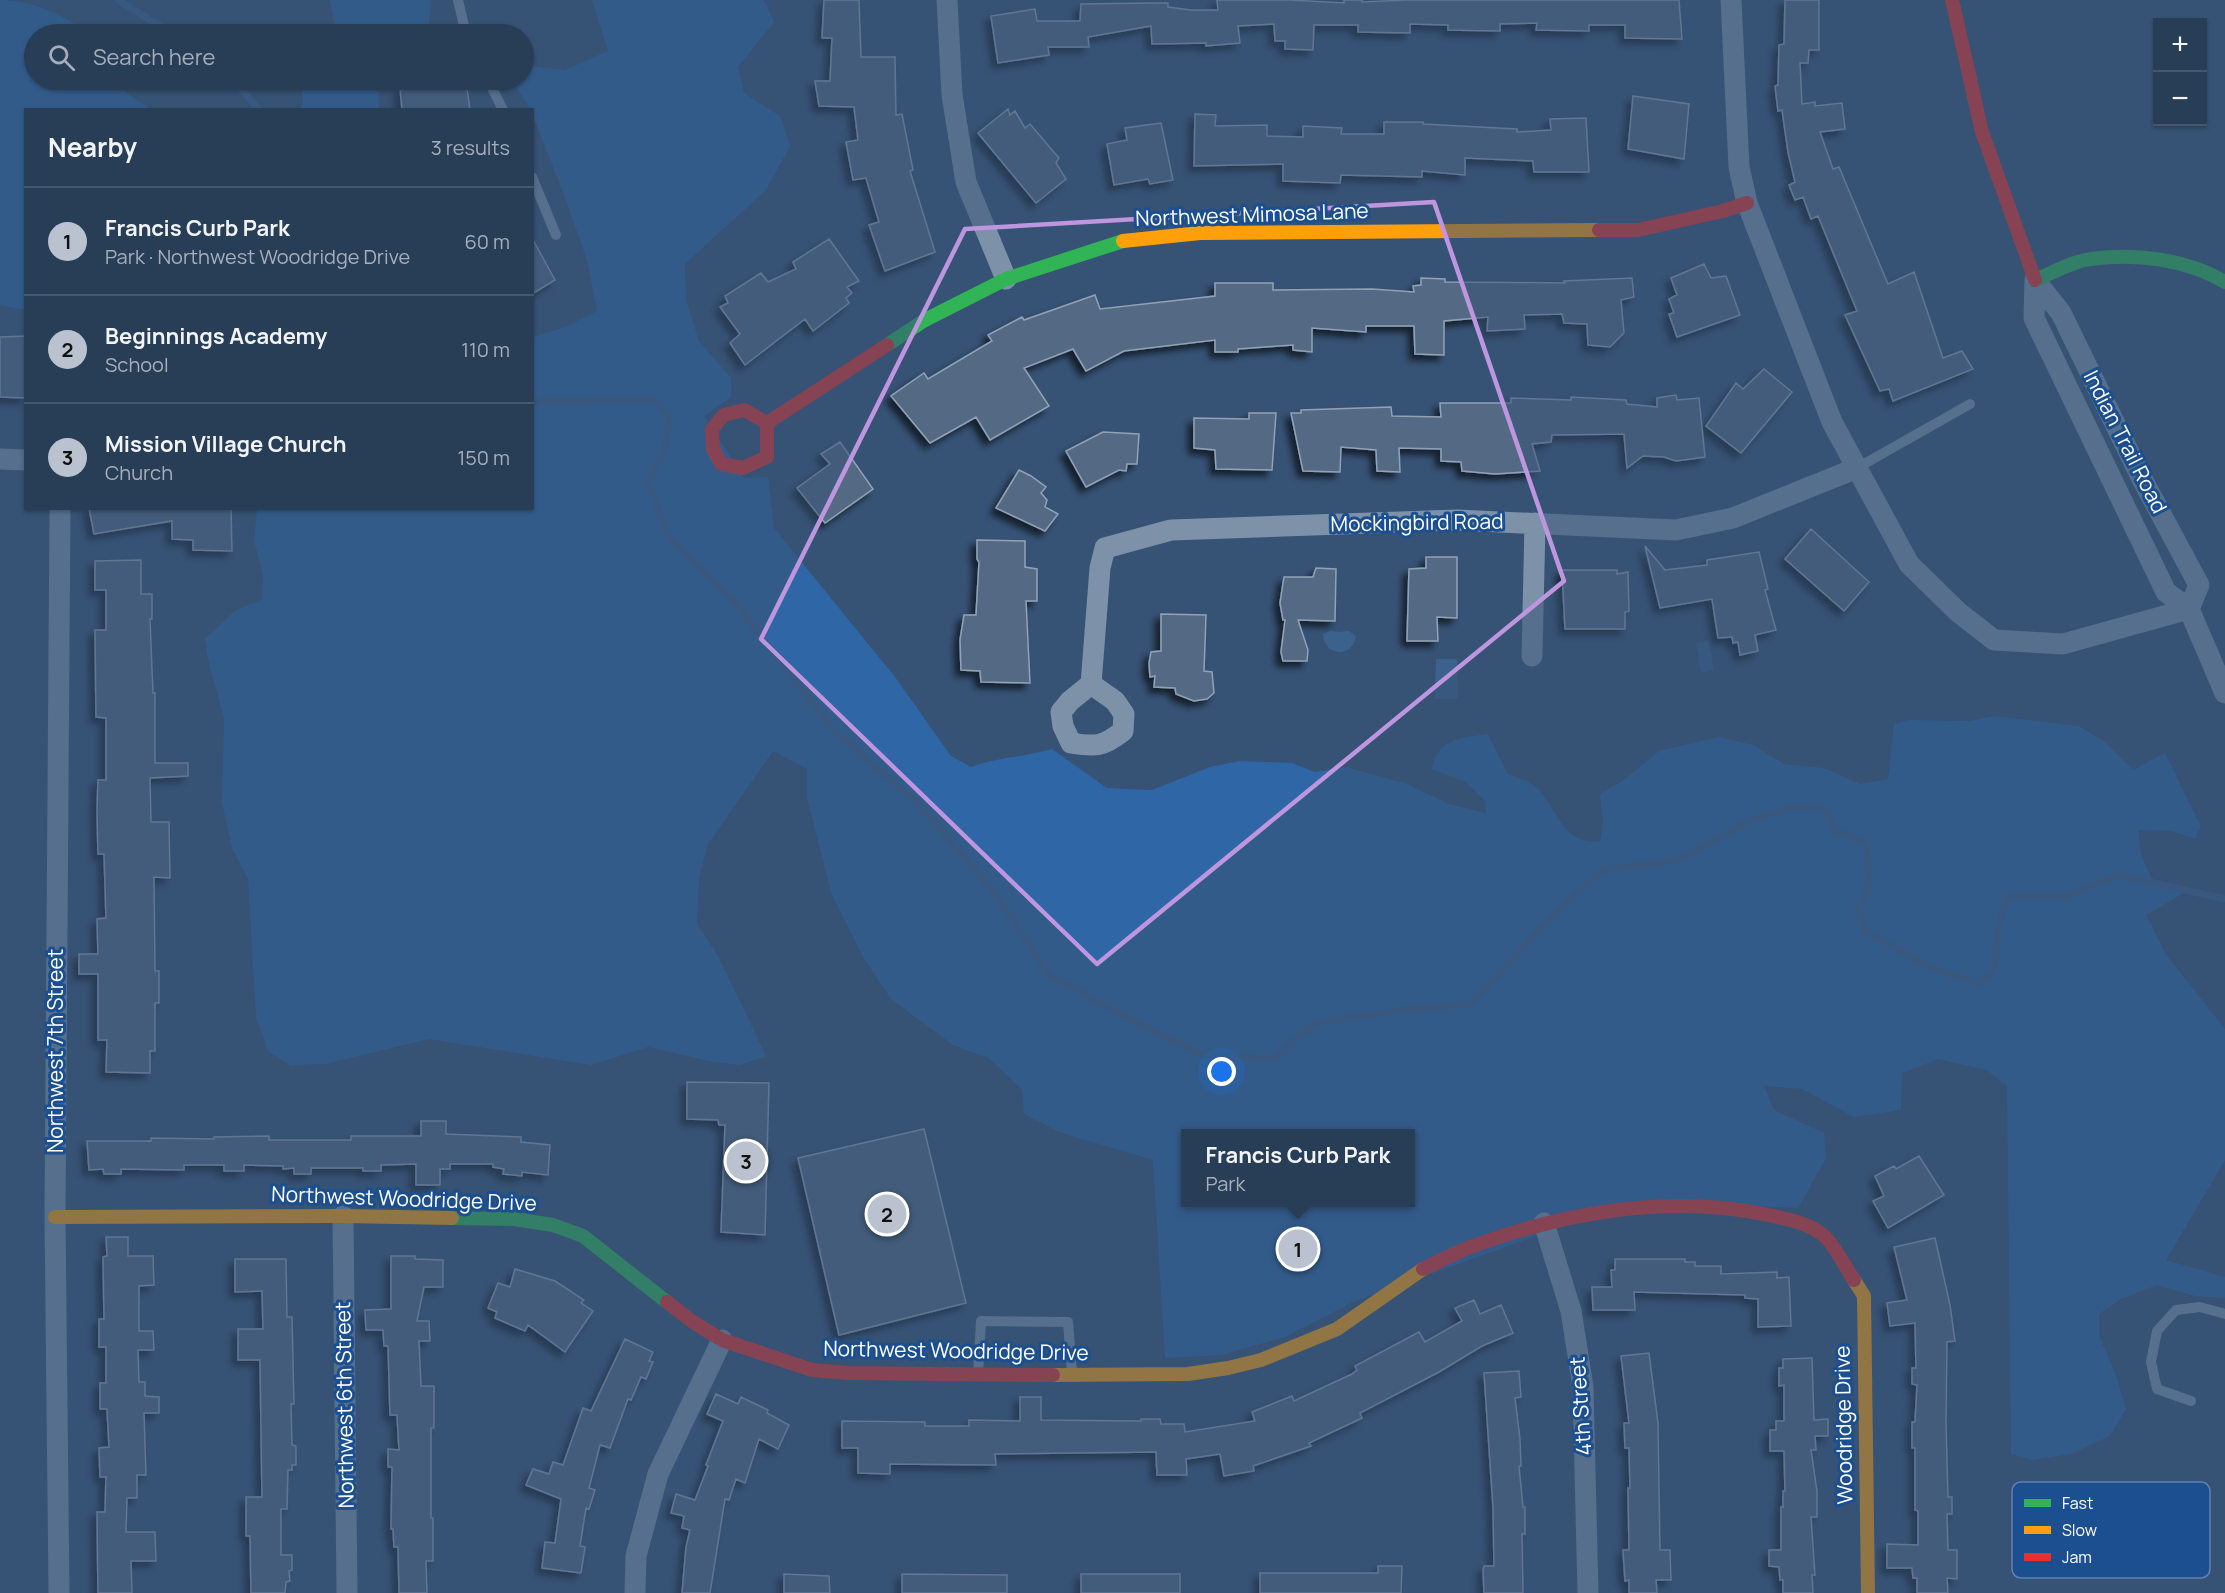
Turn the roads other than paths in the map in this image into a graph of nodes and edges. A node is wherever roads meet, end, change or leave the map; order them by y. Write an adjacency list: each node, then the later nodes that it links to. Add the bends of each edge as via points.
1 (458, 0): 5 (lane)
2 (947, 0): 11 (street, via 952,95 966,182)
3 (1731, 0): 9 (street, via 1739,167)
4 (1952, 0): 12 (main road, Indian Trail Road, via 1982,132)
5 (464, 24)
6 (493, 90): 7 (lane)
7 (502, 108)
8 (534, 182): 10 (lane)
9 (1746, 203): 11 (main road, Northwest Mimosa Lane, via 1638,230 1200,233 1122,241); 18 (street, via 1832,422)
10 (556, 235)
11 (1006, 279): 15 (main road, Northwest Mimosa Lane, via 925,320)
12 (2035, 279): 13 (main road, via 2089,259 2137,257 2180,263); 21 (street, Indian Trail Road, via 2034,318 2166,592); 21 (street, Indian Trail Road, via 2061,313 2199,585)
13 (2225, 282)
14 (1970, 404): 18 (lane)
15 (767, 423): 15 (main road, via 767,457 743,468 721,464 713,449 712,429 724,415 744,410)
16 (0, 459): 17 (street)
17 (24, 460)
18 (1857, 468): 20 (street, Mockingbird Road, via 1733,518 1676,530); 21 (street, via 1909,564 1958,612 1994,640 2063,644)
19 (60, 510): 26 (street, Northwest 7th Street)
20 (1535, 523): 22 (street); 23 (street, Mockingbird Road, via 1457,520 1171,530 1105,548)
21 (2189, 609): 24 (street, Indian Trail Road)
22 (1532, 656)
23 (1091, 684)
24 (2225, 693)
25 (343, 1216): 26 (main road, Northwest Woodridge Drive); 30 (main road, Northwest Woodridge Drive, via 514,1219 553,1225 583,1236); 35 (street, Northwest 6th Street)
26 (55, 1217): 34 (street, Northwest 7th Street)
27 (1545, 1223): 28 (main road, Northwest Woodridge Drive, via 1679,1205 1747,1211 1792,1220 1824,1234); 32 (main road, Northwest Woodridge Drive, via 1475,1245 1421,1270 1337,1329 1261,1360 1188,1374); 37 (street, 4th Street, via 1571,1311 1583,1387)
28 (1843, 1263): 38 (main road, Woodridge Drive, via 1864,1296)
29 (2225, 1314): 33 (lane, via 2200,1307 2176,1310 2157,1331 2151,1362 2157,1389)
30 (722, 1340): 31 (main road, Northwest Woodridge Drive, via 812,1370); 36 (street, via 658,1474 636,1556)
31 (978, 1374): 32 (main road, Northwest Woodridge Drive); 32 (lane, via 981,1321 1068,1322)
32 (1072, 1374)
33 (2191, 1401)
34 (59, 1593)
35 (347, 1593)
36 (635, 1593)
37 (1588, 1593)
38 (1868, 1593)

